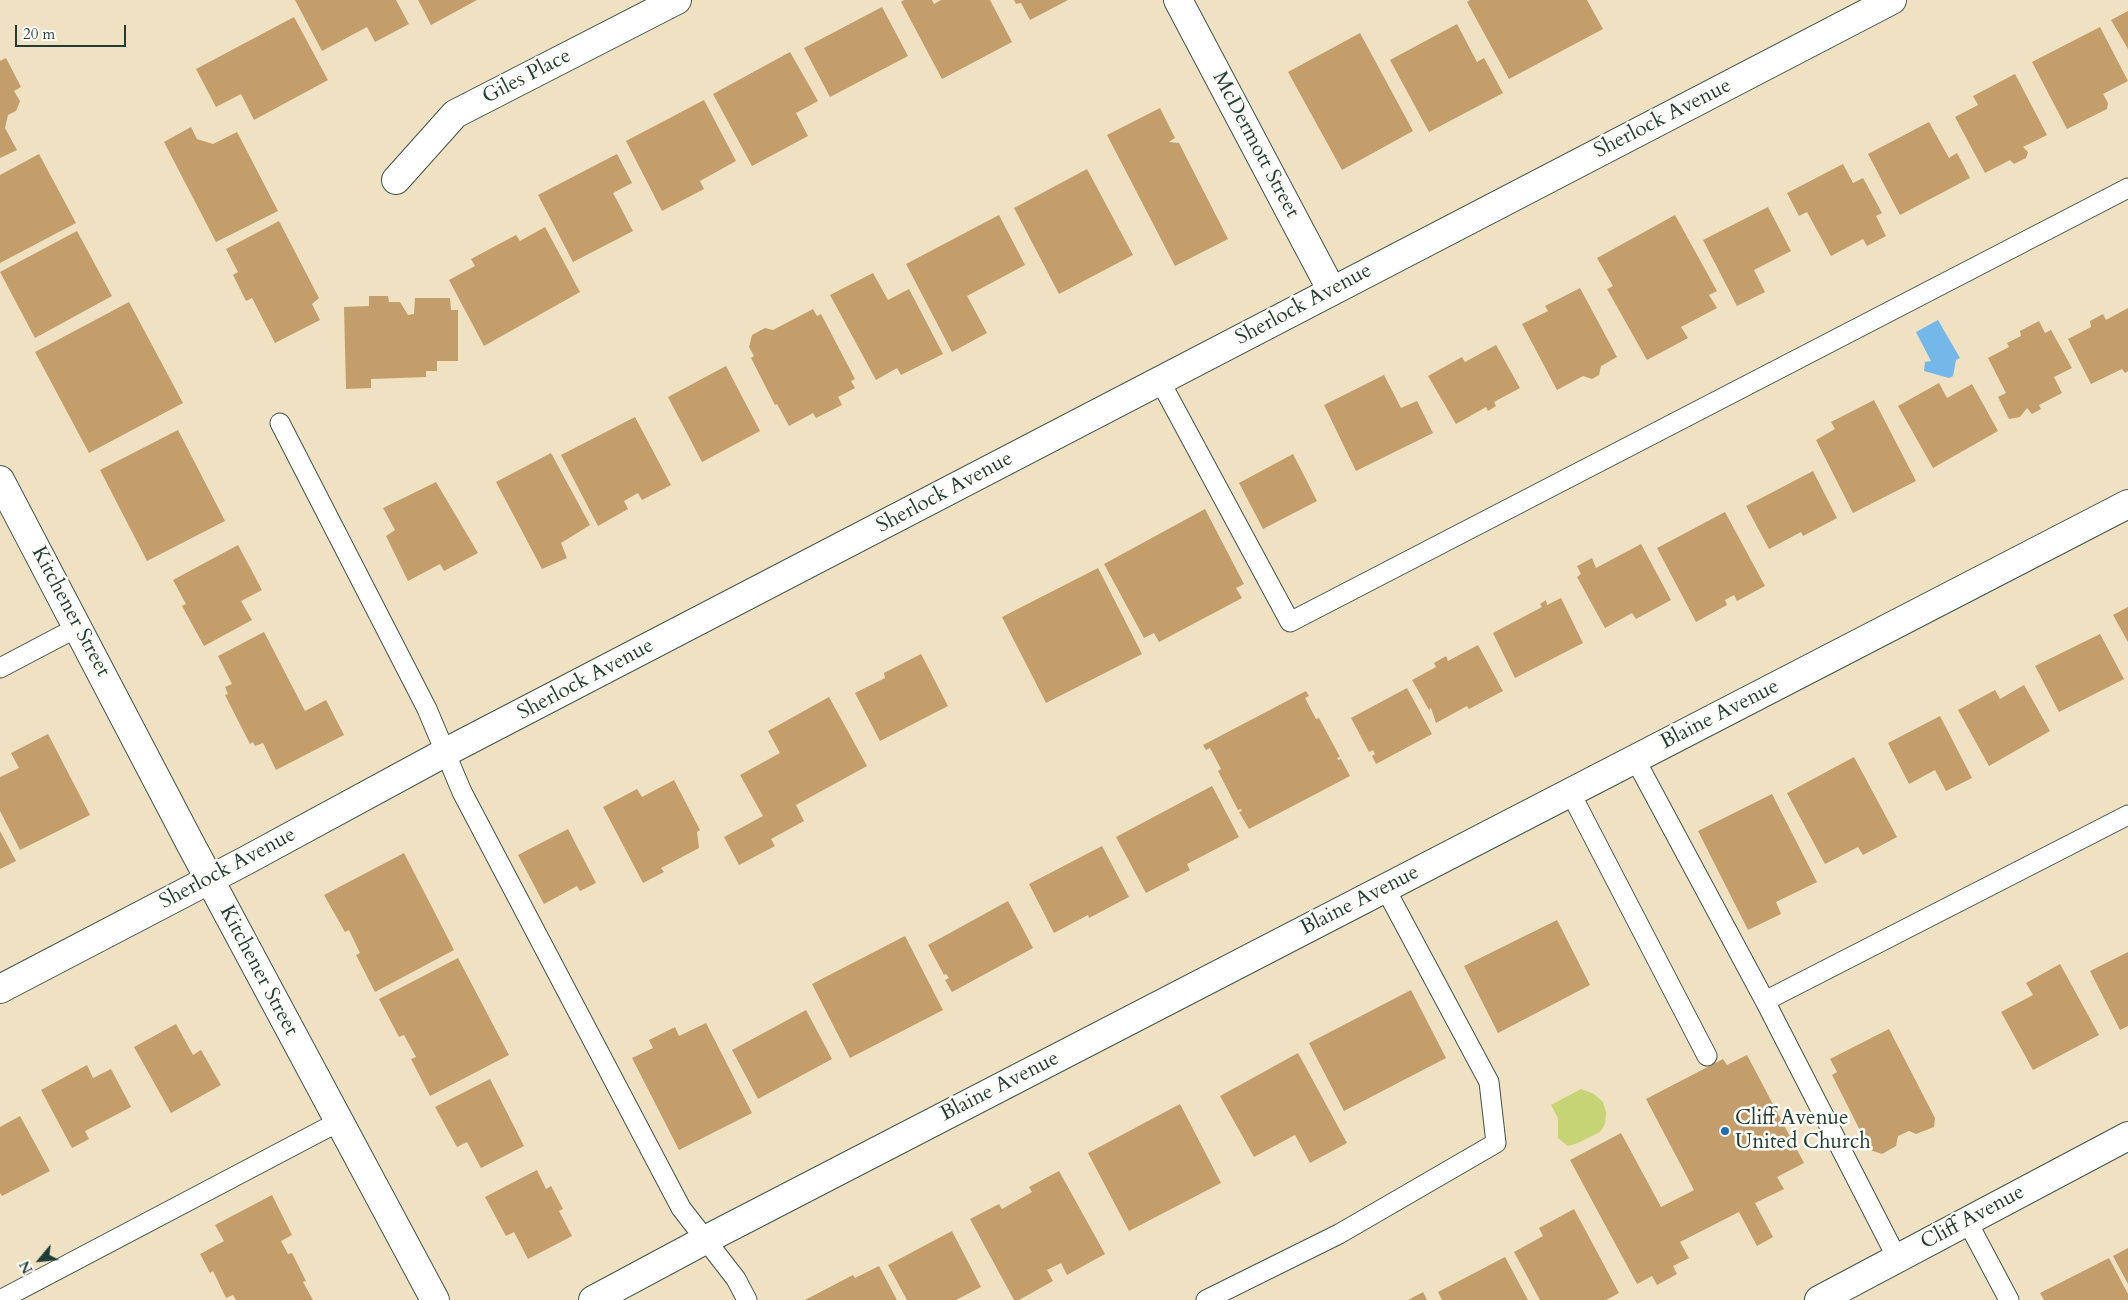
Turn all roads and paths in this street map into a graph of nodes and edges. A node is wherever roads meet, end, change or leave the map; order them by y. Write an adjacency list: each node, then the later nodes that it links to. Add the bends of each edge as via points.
1 (677, 0): 4 (street, Giles Place, via 455,114)
2 (1178, 0): 6 (street, McDermott Street)
3 (1892, 0): 6 (street, Sherlock Avenue)
4 (396, 180)
5 (2128, 188): 7 (lane, via 1290,622)
6 (1332, 291): 7 (street, Sherlock Avenue)
7 (1160, 381): 13 (street, Sherlock Avenue)
8 (280, 424): 13 (lane)
9 (0, 480): 11 (street, Kitchener Street)
10 (2128, 504): 14 (street, Blaine Avenue)
11 (78, 627): 12 (lane); 17 (street, Kitchener Street)
12 (0, 668)
13 (446, 752): 17 (street, Sherlock Avenue); 25 (lane, via 462,792 677,1199)
14 (1635, 759): 15 (street, Blaine Avenue); 20 (lane)
15 (1570, 792): 18 (street, Blaine Avenue); 21 (lane)
16 (2128, 815): 20 (lane)
17 (210, 879): 19 (street, Sherlock Avenue); 22 (street, Kitchener Street)
18 (1385, 888): 25 (street, Blaine Avenue); 31 (lane, via 1490,1082 1496,1143 1338,1234)
19 (0, 989)
20 (1765, 1001): 26 (lane)
21 (1707, 1056)
22 (338, 1122): 27 (lane); 28 (street, Kitchener Street)
23 (2128, 1136): 24 (street, Cliff Avenue)
24 (1967, 1221): 26 (street, Cliff Avenue); 33 (lane)
25 (705, 1240): 29 (street, Blaine Avenue); 30 (lane, via 736,1279)
26 (1897, 1258): 32 (street, Cliff Avenue)
27 (0, 1300)
28 (435, 1300)
29 (593, 1300)
30 (747, 1300)
31 (1206, 1300)
32 (1819, 1300)
33 (2009, 1300)

